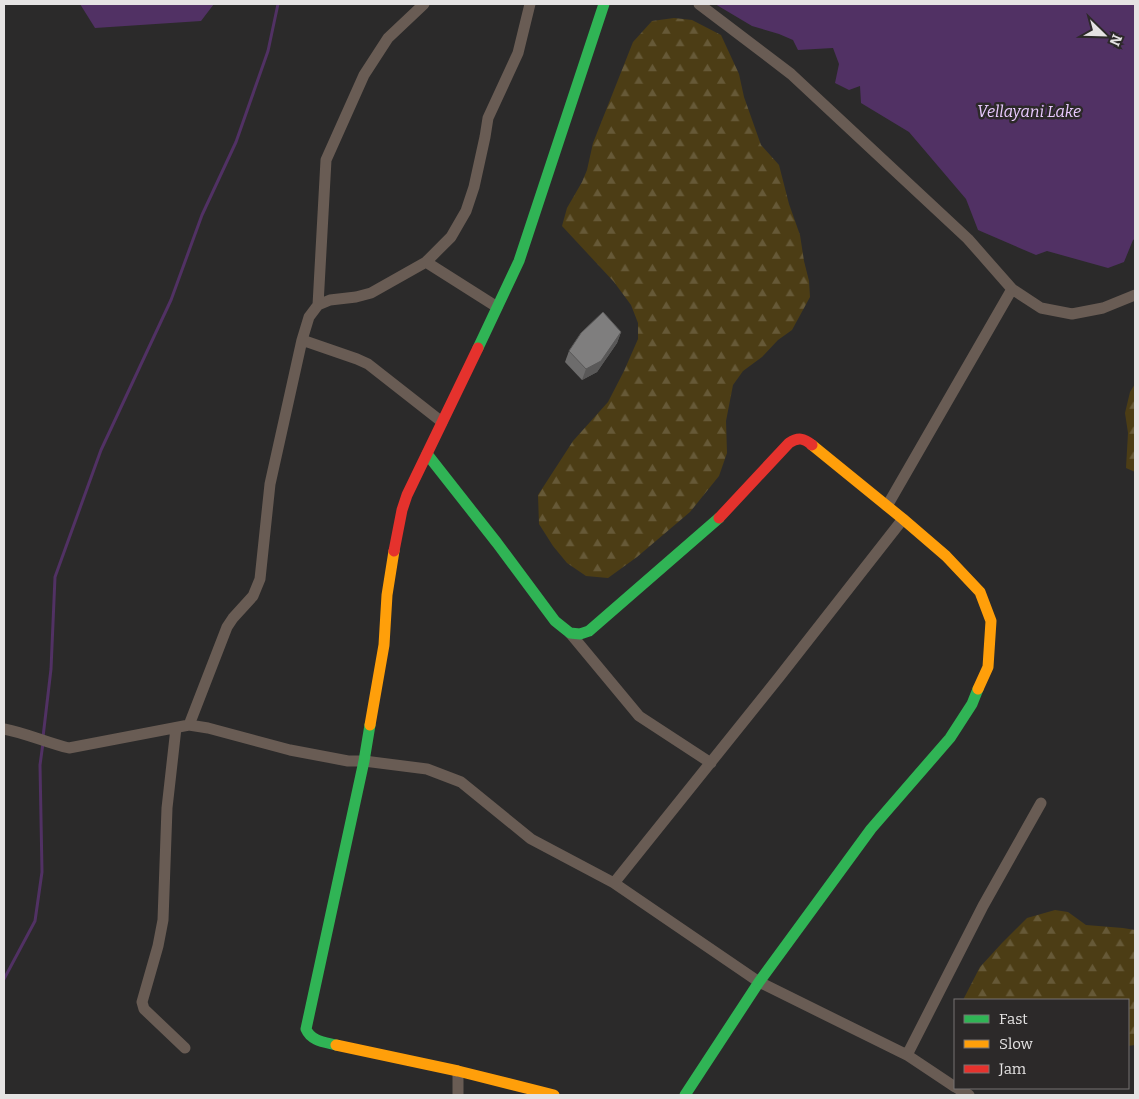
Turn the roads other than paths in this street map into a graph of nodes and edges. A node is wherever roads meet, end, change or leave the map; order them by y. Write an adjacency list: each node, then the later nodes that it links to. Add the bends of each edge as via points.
1 (424, 4): 8 (street, via 388,38 364,75 326,160)
2 (530, 4): 5 (street, via 518,53 488,118 466,211 451,237)
3 (604, 4): 9 (street, via 519,261)
4 (699, 4): 6 (street, via 791,74 968,239)
5 (426, 262): 8 (street, via 371,293); 9 (street)
6 (1012, 290): 7 (street, via 1041,308 1072,314 1102,308); 13 (street)
7 (1135, 295)
8 (318, 305): 10 (street, via 309,317)
9 (497, 307): 11 (street)
10 (302, 340): 11 (street, via 368,364); 16 (street, via 270,484 260,579 253,596 227,627)
11 (442, 422): 12 (street)
12 (427, 454): 15 (street, via 555,621); 19 (street, via 405,502 394,550 384,646)
13 (886, 506): 14 (street); 15 (street, via 807,441 794,439 701,534 589,631)
14 (903, 519): 20 (street); 23 (street, via 946,556 980,592 991,621 988,667 972,704 950,738 871,829)
15 (570, 633): 20 (street, via 639,716)
16 (189, 725): 17 (street); 19 (street, via 290,750)
17 (176, 728): 18 (street, via 69,748); 24 (street, via 162,920 142,1002 144,1009)
18 (4, 729)
19 (364, 761): 22 (street, via 427,769 461,782 531,839); 26 (street, via 306,1029 312,1038 320,1041)
20 (711, 763): 22 (street)
21 (1041, 803): 25 (street, via 983,906)
22 (614, 883): 23 (street)
23 (759, 982): 25 (street); 30 (street)
24 (185, 1048)
25 (907, 1056): 27 (street)
26 (458, 1072): 28 (street); 29 (street)
27 (954, 1086)
28 (458, 1095)
29 (554, 1095)
30 (685, 1095)

